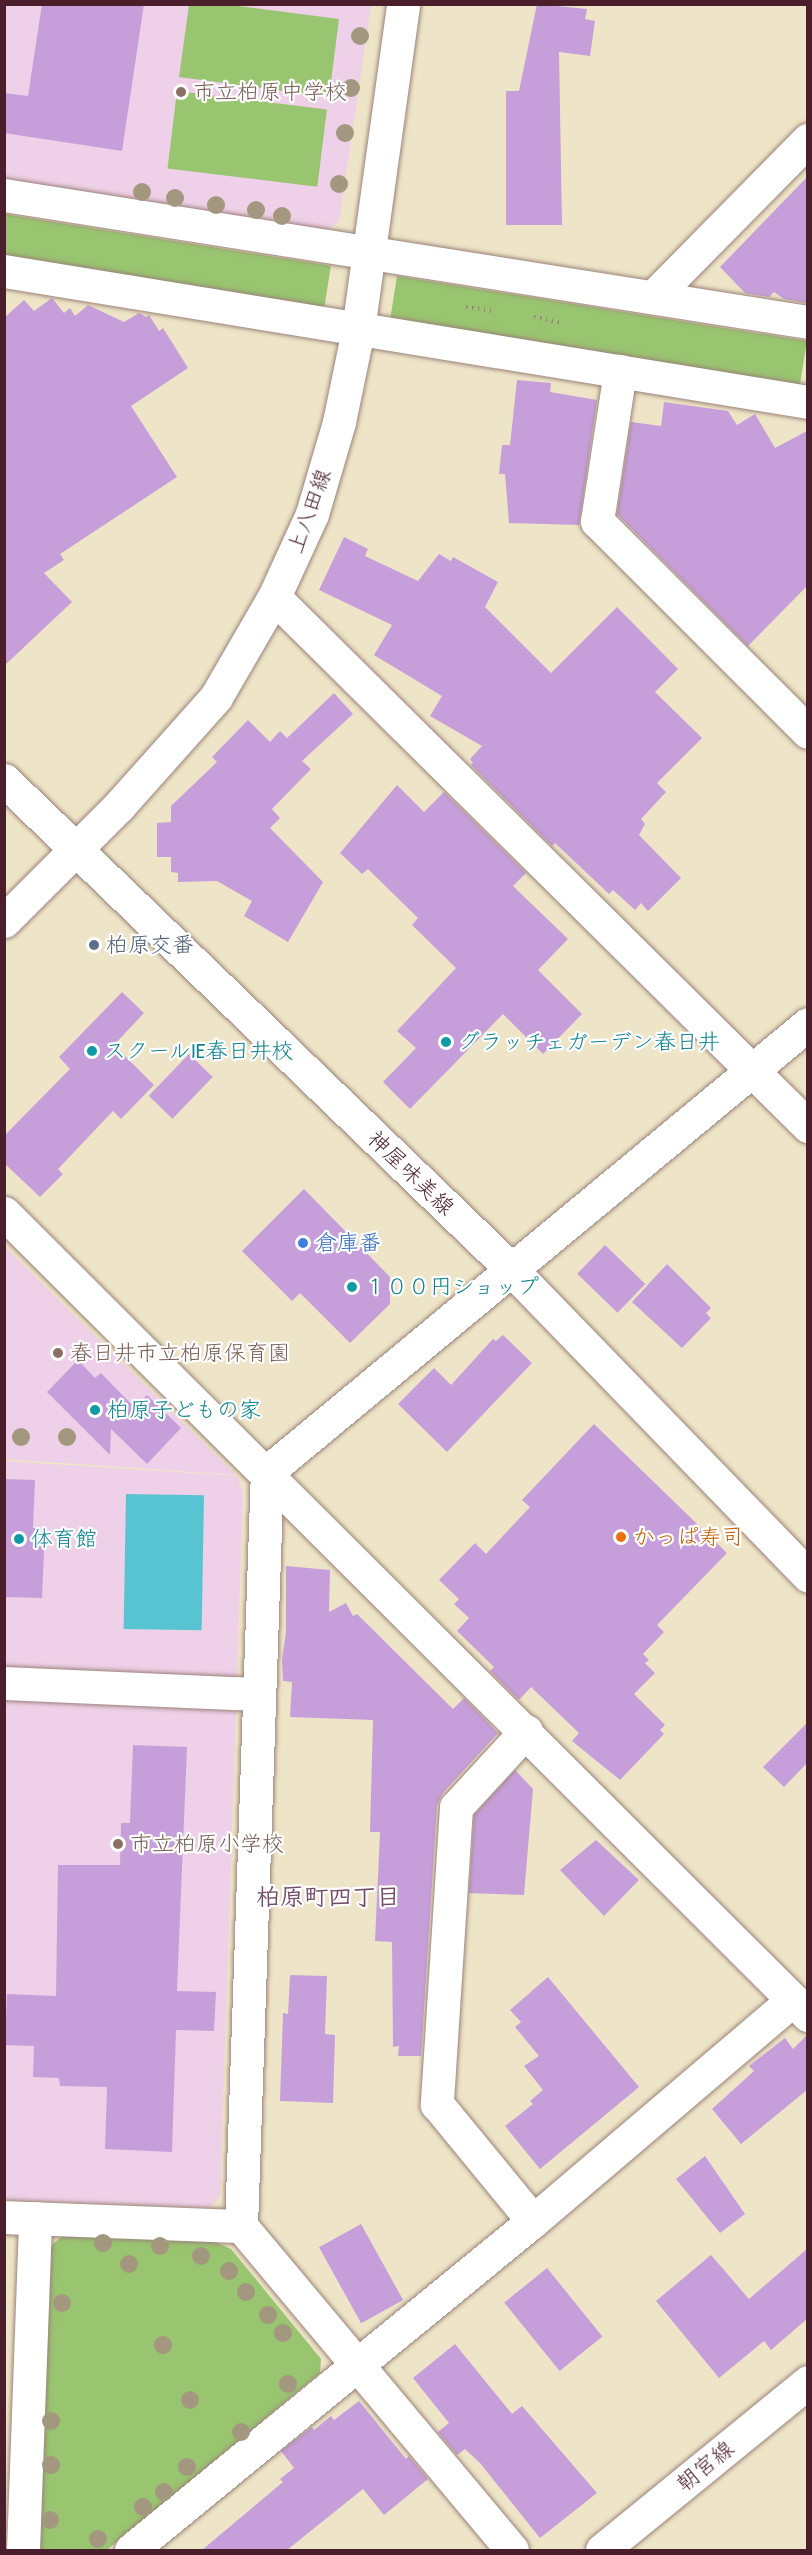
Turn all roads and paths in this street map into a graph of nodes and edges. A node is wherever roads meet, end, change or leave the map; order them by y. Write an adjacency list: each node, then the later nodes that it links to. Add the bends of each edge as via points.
1 (403, 4): 4 (street, 上八田線)
2 (807, 140): 6 (street)
3 (4, 195): 4 (street)
4 (367, 255): 6 (street); 8 (street, 上八田線)
5 (4, 271): 8 (street)
6 (653, 297): 7 (street)
7 (807, 322)
8 (358, 330): 9 (street); 11 (street, 上八田線, via 339,422 312,514)
9 (620, 371): 10 (street); 12 (street, via 597,521)
10 (807, 402)
11 (274, 597): 14 (street, 上八田線, via 216,696 179,742); 17 (street)
12 (807, 732)
13 (4, 780): 14 (street, 神屋味美線)
14 (77, 848): 15 (street, 上八田線); 20 (street, 神屋味美線)
15 (4, 921)
16 (807, 1024): 17 (street)
17 (752, 1070): 18 (street); 20 (street)
18 (807, 1126)
19 (4, 1213): 21 (street)
20 (511, 1269): 21 (street); 22 (street, 神屋味美線)
21 (267, 1472): 24 (street); 25 (street)
22 (807, 1576)
23 (4, 1683): 24 (street)
24 (259, 1694): 29 (street)
25 (526, 1731): 26 (street); 28 (street, via 456,1807 437,2104)
26 (800, 2007): 28 (street)
27 (20, 2217): 29 (street); 32 (street)
28 (533, 2221): 30 (street)
29 (241, 2226): 30 (street)
30 (357, 2365): 33 (street); 34 (street)
31 (807, 2382): 35 (street, 朝宮線)
32 (23, 2550)
33 (131, 2550)
34 (512, 2550)
35 (602, 2550)

